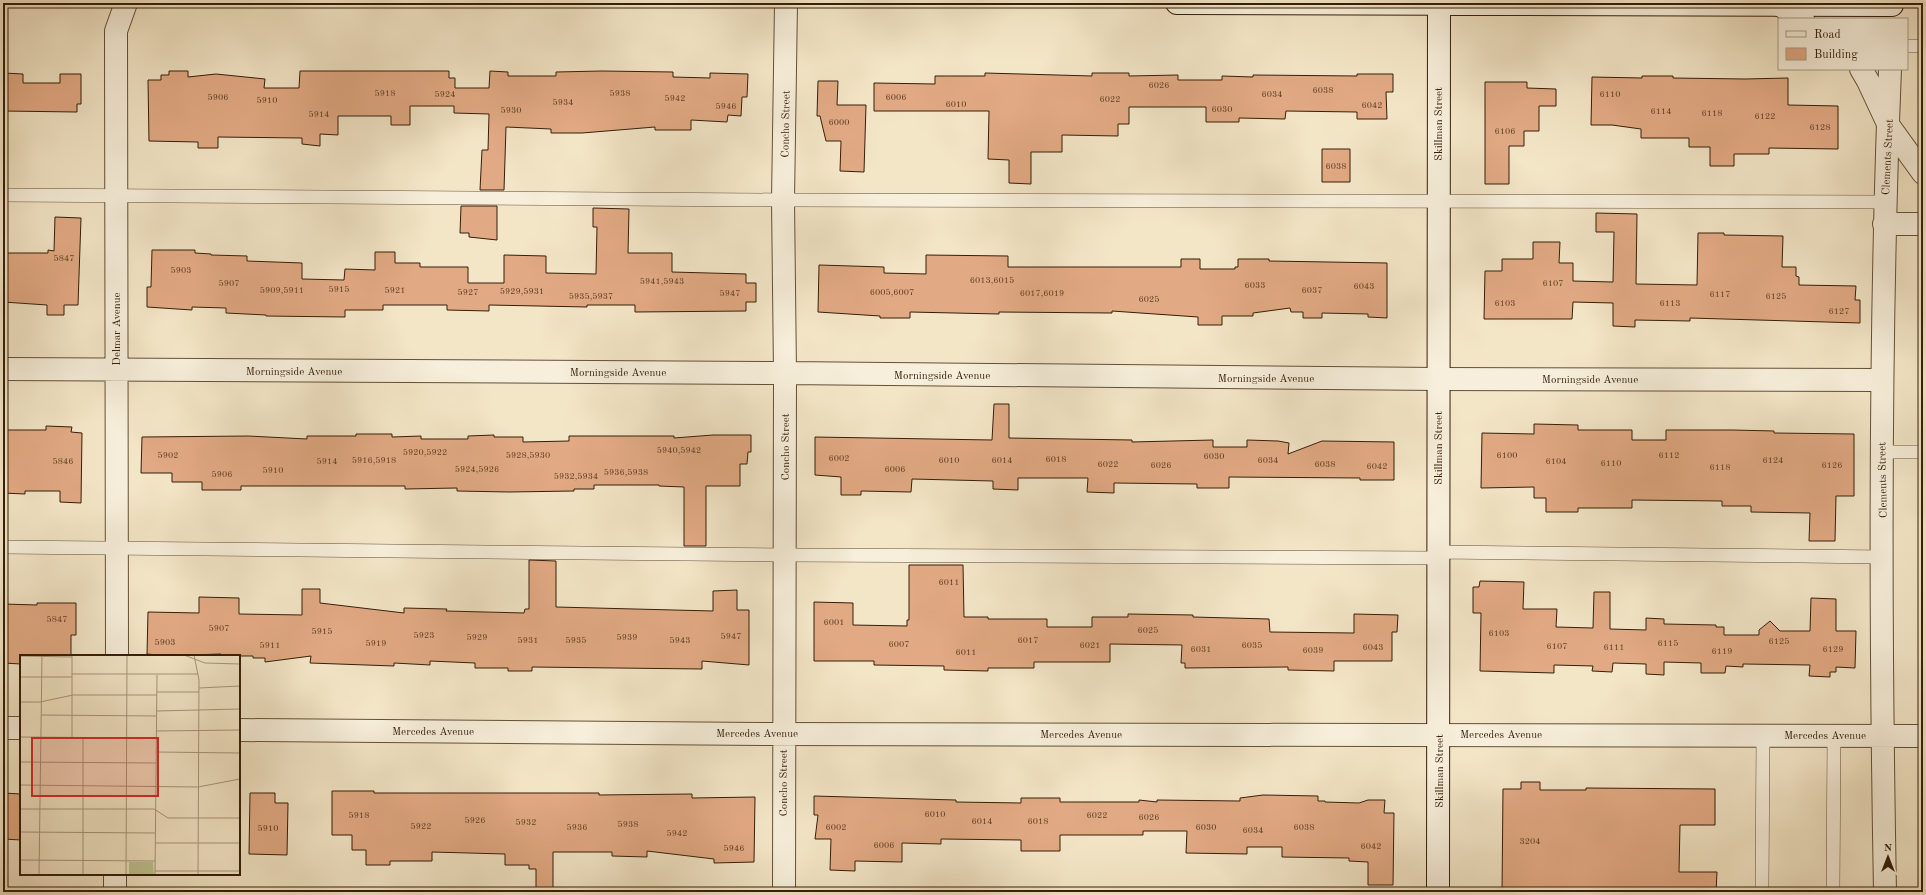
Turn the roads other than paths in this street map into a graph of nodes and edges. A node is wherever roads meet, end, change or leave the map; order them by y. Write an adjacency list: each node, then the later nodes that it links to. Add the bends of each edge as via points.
1 (126, 3): 15 (street, Delmar Avenue, via 116,31)
2 (786, 3): 16 (street, Concho Street)
3 (1177, 3): 4 (street)
4 (1439, 3): 5 (street); 17 (street, Skillman Street)
5 (1778, 4): 6 (street); 7 (street)
6 (1892, 9)
7 (1801, 18)
8 (1908, 46): 9 (lane)
9 (1923, 46)
10 (1862, 70): 12 (street)
11 (1890, 70): 12 (street, Clements Street)
12 (1889, 126): 13 (street); 18 (street, Clements Street)
13 (1923, 173)
14 (3, 195): 15 (lane)
15 (116, 197): 16 (lane); 21 (street, Delmar Avenue)
16 (783, 200): 17 (lane); 22 (street, Concho Street)
17 (1438, 202): 18 (lane); 23 (street, Skillman Street)
18 (1885, 213): 19 (street); 24 (street, Clements Street)
19 (1923, 224)
20 (3, 370): 21 (street, Morningside Avenue)
21 (117, 370): 22 (street, Morningside Avenue); 28 (street, Delmar Avenue)
22 (785, 373): 23 (street, Morningside Avenue); 29 (street, Concho Street)
23 (1438, 379): 24 (street, Morningside Avenue); 30 (street, Skillman Street)
24 (1881, 380): 25 (street, Clements Street)
25 (1881, 452): 26 (lane); 31 (street, Clements Street)
26 (1923, 452)
27 (3, 548): 28 (lane)
28 (117, 548): 29 (lane); 32 (street, Delmar Avenue)
29 (784, 555): 30 (lane); 36 (street, Concho Street)
30 (1439, 555): 31 (lane); 37 (street, Skillman Street)
31 (1883, 557): 40 (street, Clements Street)
32 (117, 655)
33 (3, 728): 34 (street)
34 (20, 728)
35 (240, 730): 36 (street, Mercedes Avenue)
36 (783, 734): 37 (street, Mercedes Avenue); 44 (street, Concho Street)
37 (1439, 734): 38 (street, Mercedes Avenue); 45 (street, Skillman Street)
38 (1763, 735): 39 (street, Mercedes Avenue); 46 (lane)
39 (1834, 735): 40 (street, Mercedes Avenue); 47 (lane)
40 (1882, 735): 41 (street, Mercedes Avenue); 48 (street, Clements Street)
41 (1923, 736)
42 (116, 875): 43 (street)
43 (115, 892)
44 (784, 892)
45 (1438, 892)
46 (1762, 892)
47 (1833, 892)
48 (1885, 892)

